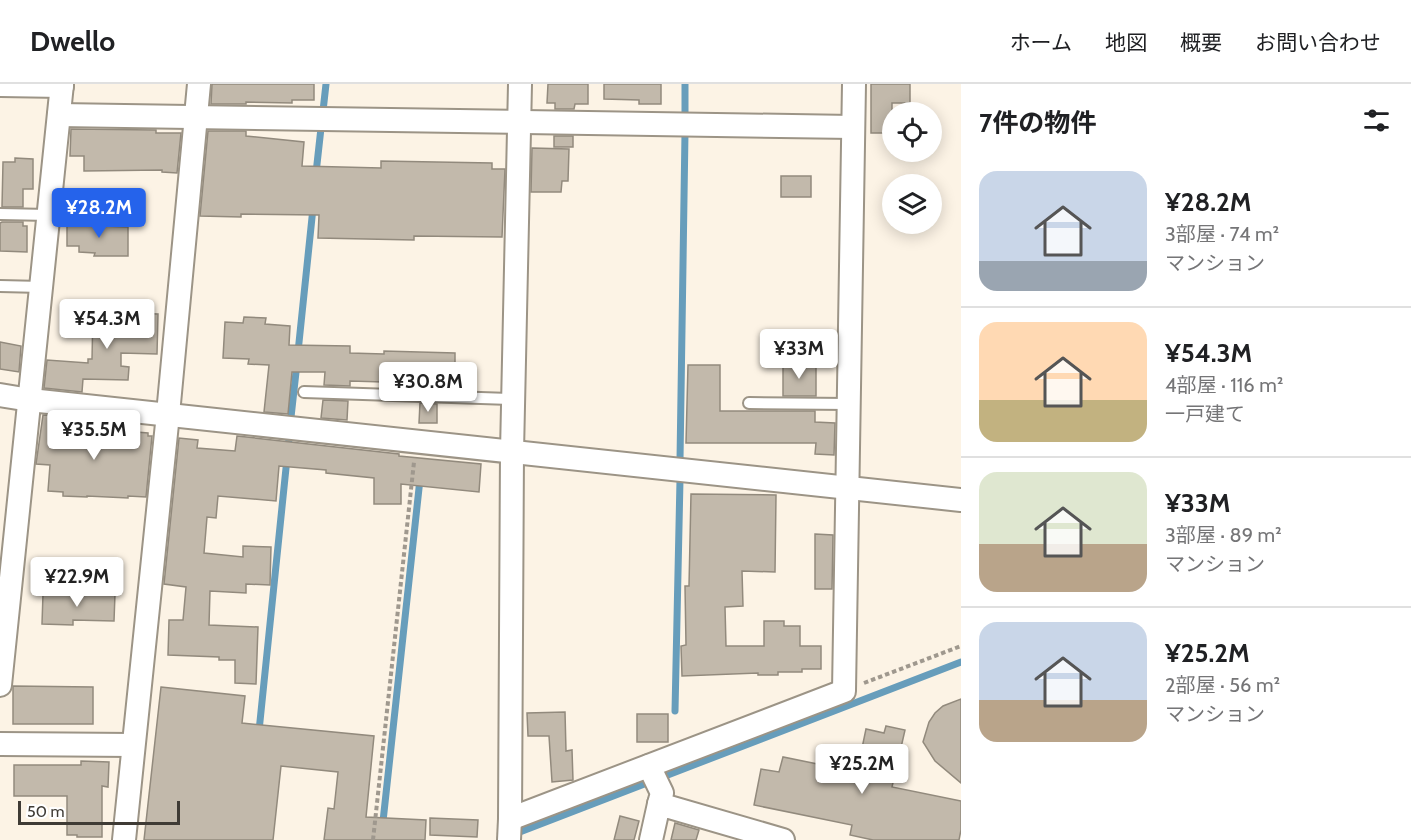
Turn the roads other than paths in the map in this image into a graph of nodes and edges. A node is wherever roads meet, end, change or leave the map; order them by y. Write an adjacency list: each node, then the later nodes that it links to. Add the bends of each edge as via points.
1 (199, 84): 7 (street)
2 (520, 84): 8 (street)
3 (854, 84): 9 (street)
4 (0, 85): 5 (street)
5 (62, 85): 6 (street)
6 (59, 115): 7 (street); 11 (street)
7 (196, 117): 8 (street); 20 (street)
8 (519, 122): 9 (street); 16 (street)
9 (853, 127): 19 (street)
10 (0, 214): 11 (lane)
11 (49, 215): 13 (street)
12 (0, 286): 13 (lane)
13 (42, 287): 17 (street)
14 (304, 392): 16 (lane)
15 (0, 394): 17 (street)
16 (513, 399): 21 (street)
17 (30, 400): 20 (street); 24 (street)
18 (748, 403): 19 (lane)
19 (849, 404): 22 (street)
20 (168, 414): 21 (street); 26 (street)
21 (512, 452): 22 (street); 28 (street)
22 (848, 488): 23 (street); 27 (street, via 844,691)
23 (961, 500)
24 (0, 685)
25 (0, 744): 26 (street)
26 (133, 745): 29 (street)
27 (656, 785): 28 (street); 30 (street); 31 (street)
28 (510, 828)
29 (124, 840)
30 (651, 840)
31 (783, 840)

